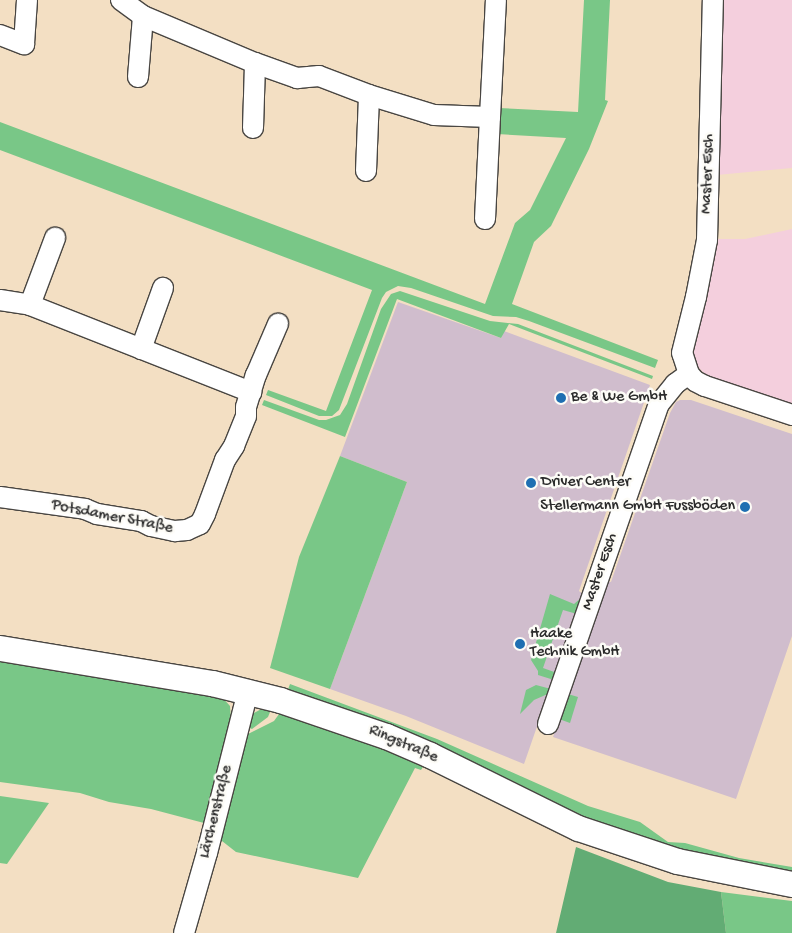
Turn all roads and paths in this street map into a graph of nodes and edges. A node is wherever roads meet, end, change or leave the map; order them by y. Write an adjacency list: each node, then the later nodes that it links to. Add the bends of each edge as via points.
1 (27, 0): 6 (street, via 24,44)
2 (121, 0): 5 (street)
3 (496, 0): 10 (street)
4 (713, 0): 20 (street, Master Esch, via 707,240 682,354)
5 (143, 16): 7 (street); 8 (street)
6 (0, 35)
7 (255, 63): 9 (street, via 297,78 319,76); 11 (street)
8 (138, 77)
9 (369, 96): 10 (street, via 434,116); 12 (street)
10 (490, 117): 13 (street)
11 (253, 128)
12 (366, 171)
13 (485, 219)
14 (54, 238): 17 (street)
15 (163, 288): 19 (street)
16 (0, 300): 17 (street)
17 (30, 305): 19 (street)
18 (278, 324): 21 (street, Potsdamer Straße)
19 (141, 348): 21 (street)
20 (689, 374): 22 (street, via 705,386); 26 (street, Master Esch, via 670,389 659,404)
21 (251, 392): 23 (street, Potsdamer Straße, via 246,416 225,460 206,514 200,524 187,530 151,526 85,509)
22 (792, 415)
23 (0, 497)
24 (0, 648): 25 (main road, Ringstraße)
25 (248, 691): 27 (main road, Ringstraße, via 386,736 578,828 652,854); 28 (street, Lärchenstraße)
26 (548, 724)
27 (792, 884)
28 (184, 933)

